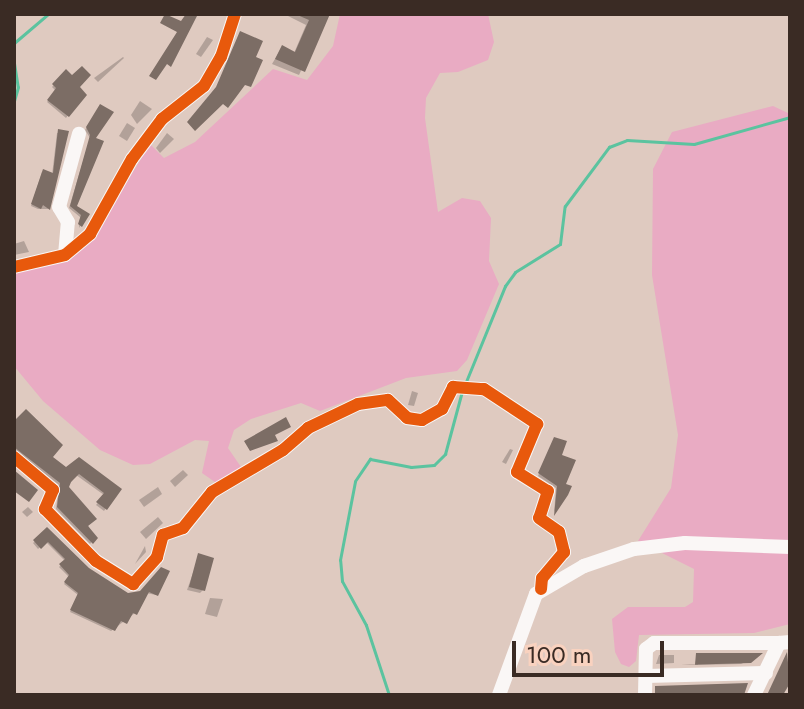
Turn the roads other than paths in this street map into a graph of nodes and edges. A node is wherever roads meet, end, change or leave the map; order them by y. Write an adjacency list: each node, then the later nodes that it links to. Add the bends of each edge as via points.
1 (235, 14): 3 (street, via 221,57 204,86 162,119 132,159 90,234)
2 (79, 134): 3 (street, via 59,207 68,222)
3 (65, 255): 4 (street)
4 (15, 267)
5 (14, 457): 7 (street, via 53,490 45,509 96,561 133,584 157,557 163,535 183,528 212,492 286,448 305,430 358,404 385,400 407,418 422,420 442,409 453,387 470,387 501,397 537,424 517,472 548,491 539,518 560,533 564,552 542,578)
6 (790, 547): 7 (street, via 685,543 634,549 584,566)
7 (541, 589): 11 (street)
8 (784, 642): 9 (street); 10 (street, via 654,643 646,649)
9 (766, 673): 10 (street); 13 (street)
10 (646, 676): 12 (street)
11 (499, 695)
12 (645, 695)
13 (754, 695)

